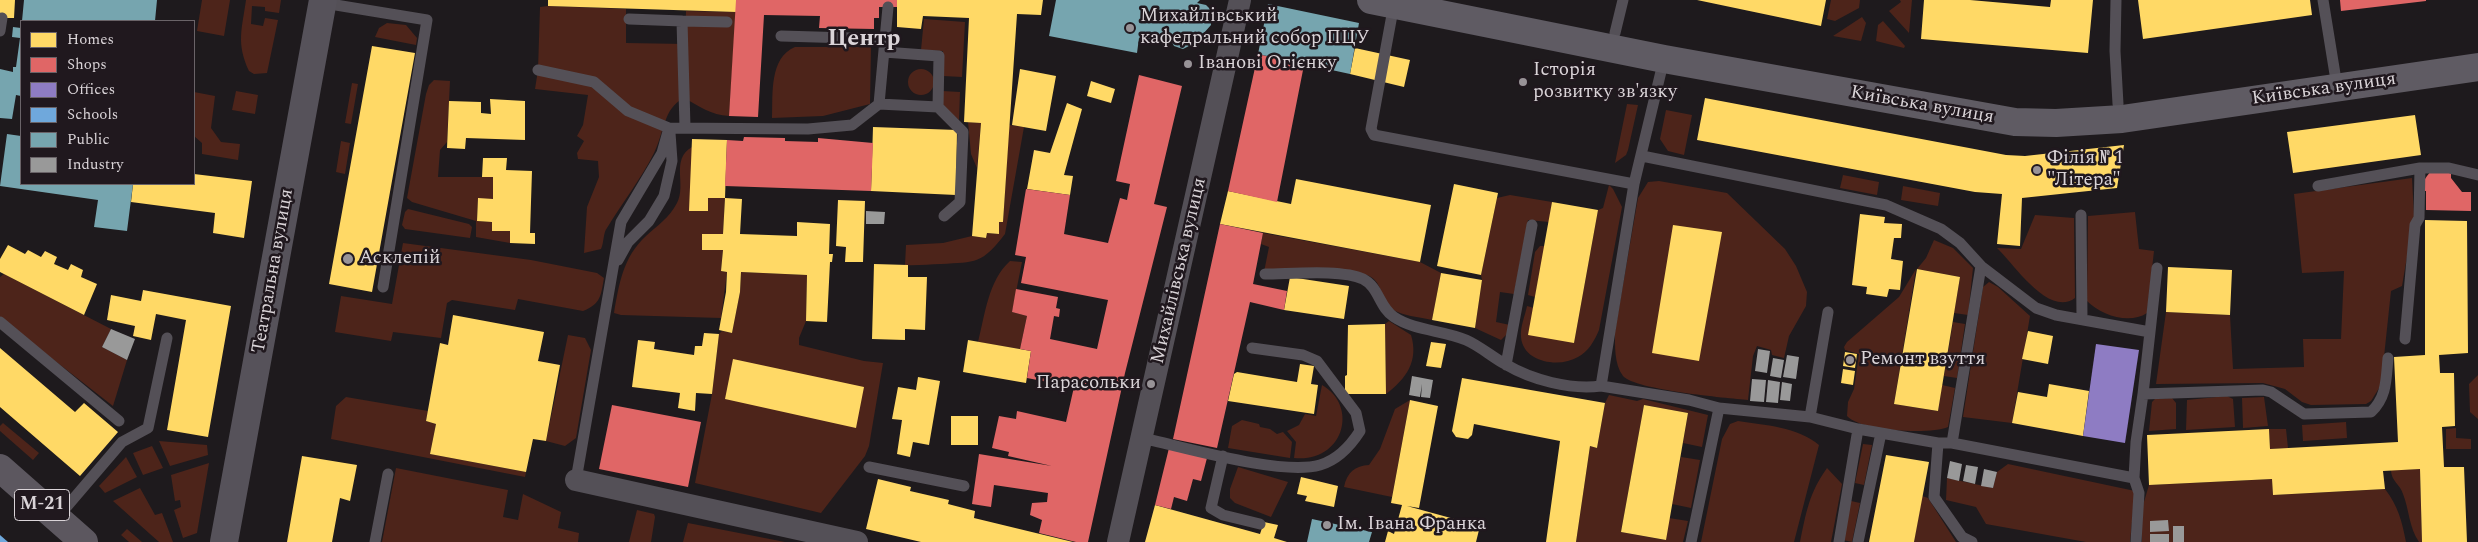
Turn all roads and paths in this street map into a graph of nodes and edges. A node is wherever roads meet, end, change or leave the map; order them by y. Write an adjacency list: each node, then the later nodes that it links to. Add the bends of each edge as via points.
1 (1240, 0): 57 (street, Михайлівська вулиця)
2 (1443, 0): 14 (main road, Київська вулиця)
3 (1623, 0): 14 (lane)
4 (2116, 0): 24 (lane)
5 (2323, 0): 22 (lane)
6 (332, 2): 40 (lane, via 427,20); 71 (street, Театральна вулиця); 72 (street, Театральна вулиця)
7 (1387, 2): 19 (main road, Київська вулиця); 31 (lane, via 1371,129 1374,135)
8 (888, 7): 16 (lane)
9 (2, 18): 13 (lane)
10 (629, 19): 11 (lane)
11 (682, 21): 12 (lane); 26 (lane)
12 (727, 22)
13 (0, 32)
14 (1615, 33): 24 (main road, Київська вулиця, via 2012,107)
15 (781, 36): 16 (lane)
16 (885, 39): 17 (lane)
17 (884, 52): 23 (lane); 25 (lane, via 939,56)
18 (2478, 52): 22 (main road, Київська вулиця)
19 (1664, 59): 20 (main road, Київська вулиця, via 1964,115 2040,123 2122,119); 28 (lane)
20 (2478, 67)
21 (538, 70): 27 (lane, via 594,82 628,110)
22 (2334, 74): 24 (main road, Київська вулиця)
23 (879, 104): 25 (lane); 26 (lane, via 852,124 808,129)
24 (2118, 104)
25 (938, 107): 34 (lane, via 963,132 960,202)
26 (685, 127): 27 (lane)
27 (669, 128): 36 (lane, via 662,153 621,222); 36 (lane, via 672,161 664,196 649,221 628,242)
28 (1642, 156): 31 (lane); 37 (lane, via 1886,206 1940,229 1960,243)
29 (2420, 168): 30 (lane, via 2449,168); 32 (lane); 46 (lane, via 2419,218 2414,225)
30 (2478, 175)
31 (1634, 184): 50 (lane)
32 (2318, 186)
33 (2081, 215): 42 (lane)
34 (944, 216)
35 (1532, 225): 49 (lane)
36 (614, 266): 65 (lane)
37 (1980, 266): 42 (lane, via 2036,308 2056,315); 59 (lane)
38 (2157, 268): 44 (lane)
39 (1265, 274): 49 (lane, via 1338,274 1363,279 1372,285 1383,308 1394,317 1467,340)
40 (383, 287)
41 (1828, 312): 53 (lane)
42 (2082, 318): 44 (lane)
43 (0, 322): 54 (lane)
44 (2150, 332): 51 (lane)
45 (168, 338): 69 (lane, via 148,428 122,442)
46 (2404, 339)
47 (1252, 348): 60 (lane, via 1302,355 1317,361 1356,413 1360,431 1352,444 1321,465 1299,468)
48 (2388, 358): 51 (lane, via 2384,395 2371,412 2304,414 2263,390)
49 (1506, 365): 50 (lane, via 1567,386)
50 (1601, 386): 52 (lane)
51 (2143, 394): 64 (lane)
52 (1718, 408): 53 (lane); 76 (lane)
53 (1810, 417): 55 (lane)
54 (119, 421)
55 (1858, 429): 56 (lane); 77 (lane)
56 (1881, 433): 58 (lane); 78 (lane)
57 (1142, 438): 60 (lane); 75 (street, Михайлівська вулиця)
58 (1938, 443): 59 (lane); 79 (lane, via 1934,497 1962,537)
59 (1952, 443): 64 (lane)
60 (1223, 456): 68 (lane, via 1211,508 1222,515)
61 (869, 467): 66 (lane)
62 (0, 468): 69 (highway, М-21)
63 (388, 474): 73 (lane)
64 (2134, 478): 80 (lane, via 2139,493)
65 (576, 480): 74 (street)
66 (964, 486)
67 (0, 489): 69 (highway, М-21)
68 (1260, 524)
69 (59, 530): 70 (highway, М-21)
70 (84, 542)
71 (224, 542)
72 (240, 542)
73 (375, 542)
74 (857, 542)
75 (1118, 542)
76 (1691, 542)
77 (1839, 542)
78 (1858, 542)
79 (1972, 542)
80 (2136, 542)

